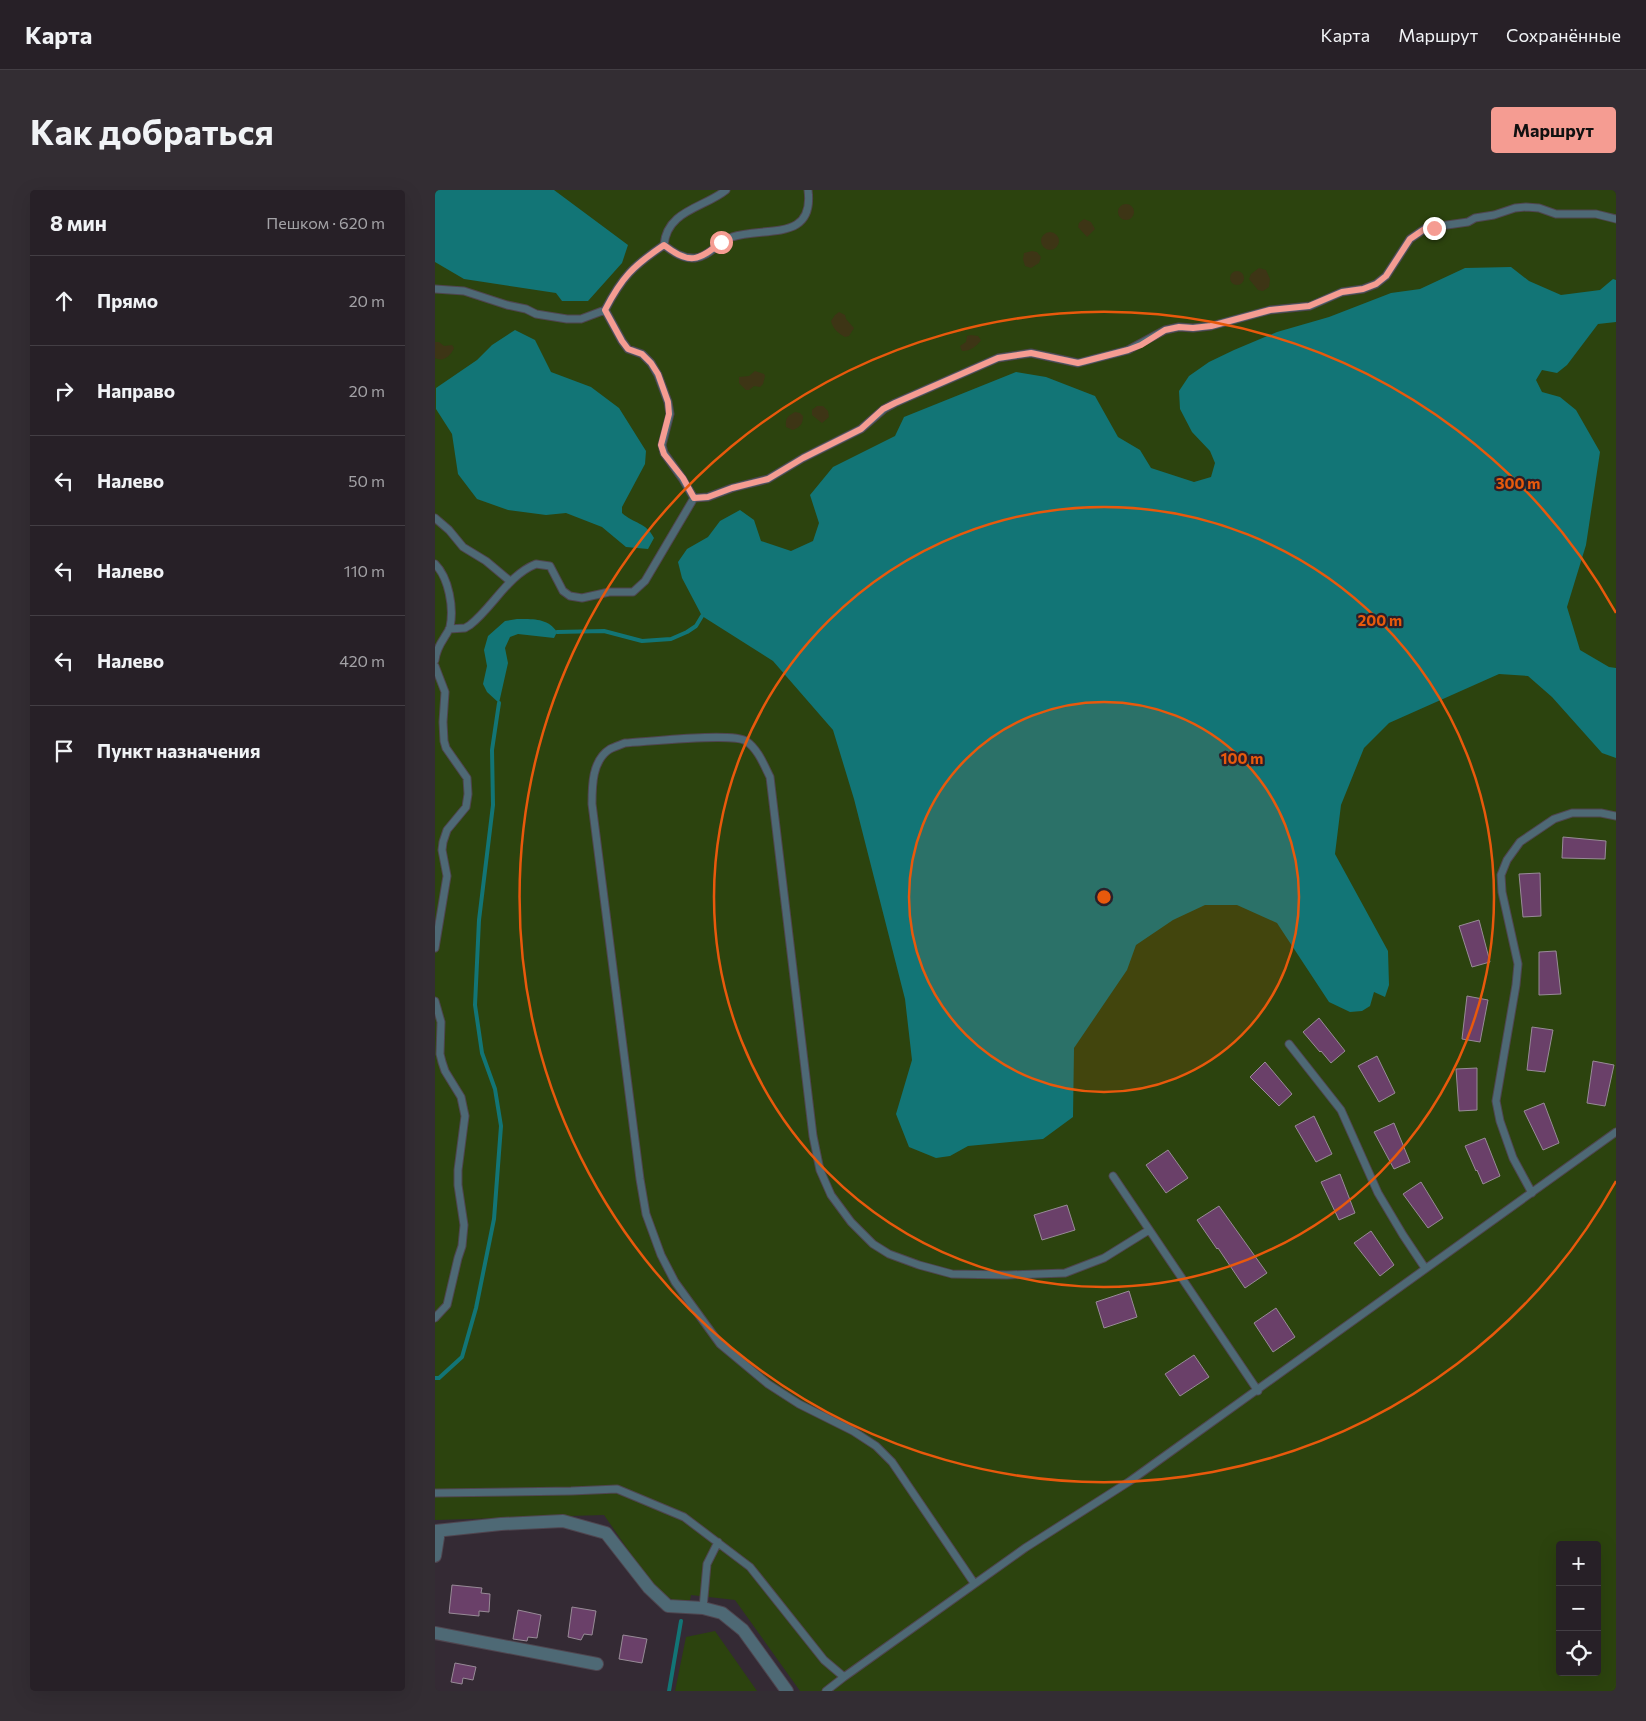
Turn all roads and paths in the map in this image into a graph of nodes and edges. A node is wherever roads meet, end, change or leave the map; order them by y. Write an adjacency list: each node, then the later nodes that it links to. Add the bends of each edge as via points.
1 (726, 190): 4 (lane, via 716,198 685,211 665,235)
2 (808, 190): 4 (lane, via 806,212 789,229 730,237 697,258 685,258)
3 (1616, 219): 7 (lane, via 1596,214 1556,214 1526,207 1468,222 1426,228 1410,239 1386,276 1363,289 1342,292 1309,306 1270,310 1211,326 1165,330 1128,350 1078,363 1031,353 998,358 883,409 861,429 768,479 708,497)
4 (664, 245): 6 (lane, via 633,268 619,284)
5 (435, 289): 6 (lane, via 464,291 536,314 567,319 581,319)
6 (605, 310): 7 (lane, via 628,349 642,354 658,374 669,414 661,445)
7 (694, 498): 10 (lane, via 645,582 633,592 609,592 582,598 570,596 563,591 553,569 542,564 532,565)
8 (435, 518): 10 (lane, via 463,547)
9 (435, 564): 11 (lane, via 445,579 451,603)
10 (510, 581): 11 (lane, via 470,625)
11 (449, 629): 12 (lane)
12 (435, 660)
13 (435, 666): 15 (lane, via 445,692 444,741 467,778 468,794 466,808 447,830 443,842 447,876)
14 (1616, 816): 20 (lane, via 1572,813 1554,819 1520,842 1501,875 1518,964 1496,1101 1513,1158)
15 (435, 948)
16 (435, 1001): 23 (lane, via 441,1022 442,1062 461,1097 465,1116 458,1170 464,1225 462,1246 447,1305)
17 (1289, 1044): 22 (lane, via 1341,1110 1378,1193)
18 (1616, 1132): 20 (lane)
19 (1113, 1176): 21 (lane)
20 (1532, 1194): 22 (lane)
21 (1149, 1230): 24 (lane); 29 (lane, via 1104,1258 1065,1273 953,1274 889,1254 873,1244 831,1195 820,1170 813,1136 770,776 758,754 745,741 729,737 625,744 609,750 598,762 592,804 640,1179 646,1214 661,1255 675,1282 720,1344 741,1364 799,1404 869,1441 892,1462)
22 (1425, 1268): 24 (lane)
23 (435, 1318)
24 (1258, 1391): 29 (lane, via 1130,1481)
25 (435, 1493): 27 (lane, via 617,1489 684,1517)
26 (437, 1531): 28 (street); 30 (street, via 563,1521 587,1526 606,1533 649,1588 668,1606)
27 (718, 1542): 30 (lane, via 707,1564); 33 (lane, via 750,1567 824,1660)
28 (435, 1556)
29 (975, 1583): 33 (lane)
30 (703, 1608): 34 (street, via 722,1613 743,1630)
31 (435, 1634): 32 (street)
32 (597, 1664)
33 (844, 1677): 35 (lane)
34 (787, 1691)
35 (826, 1691)

